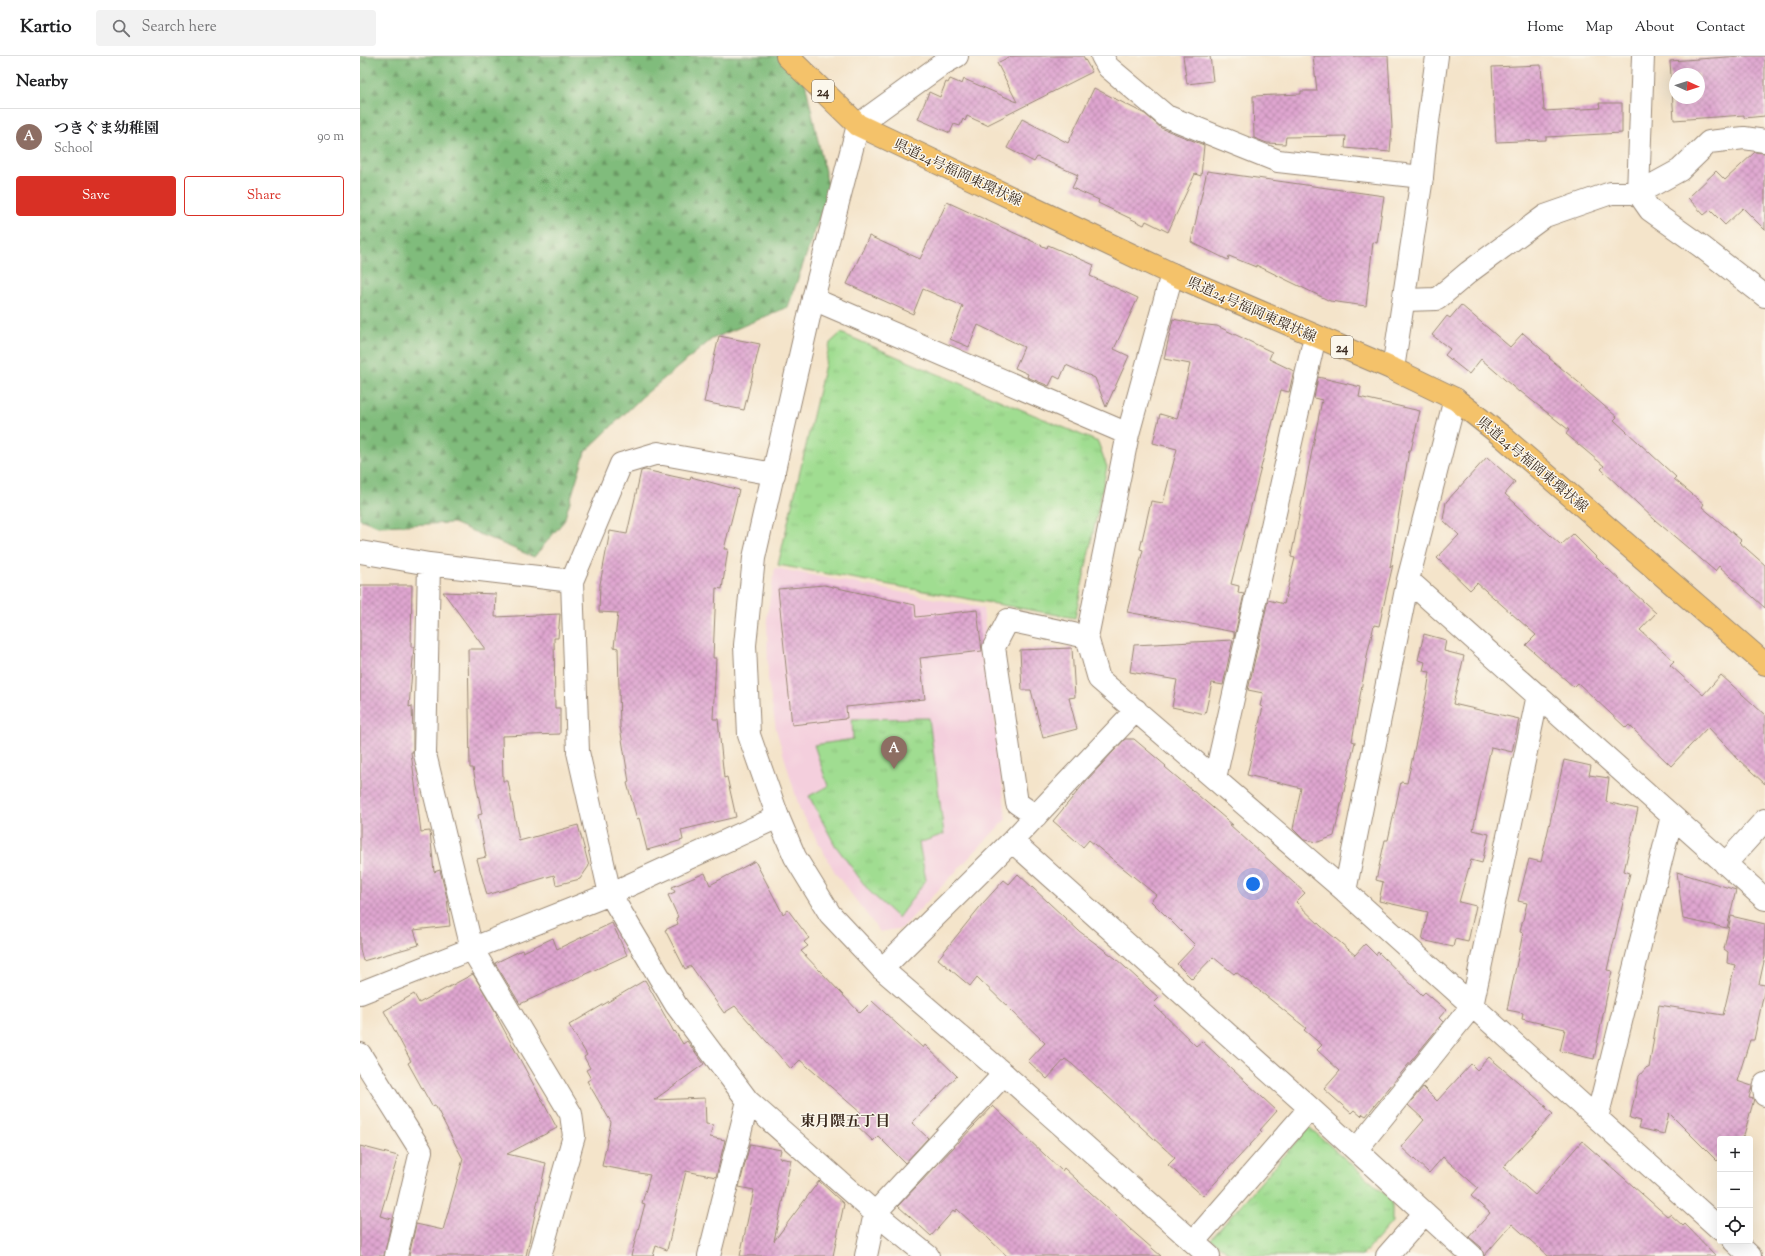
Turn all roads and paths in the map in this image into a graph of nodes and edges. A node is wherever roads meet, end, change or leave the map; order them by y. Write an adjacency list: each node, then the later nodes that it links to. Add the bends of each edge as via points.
1 (787, 56): 6 (main road, 県道24号福岡東環状線 / 24)
2 (1102, 56): 8 (street, via 1108,67 1166,116 1270,158)
3 (1437, 56): 8 (street)
4 (1643, 56): 9 (street)
5 (944, 59): 6 (street)
6 (858, 125): 10 (main road, 県道24号福岡東環状線 / 24); 12 (street)
7 (1765, 141): 9 (street, via 1744,138 1709,142 1680,170)
8 (1422, 177): 13 (street)
9 (1638, 193): 11 (street, via 1650,210); 13 (street, via 1611,193 1545,216 1437,299)
10 (1172, 274): 14 (main road, 県道24号福岡東環状線 / 24); 17 (street)
11 (1765, 296)
12 (813, 299): 17 (street); 18 (street)
13 (1404, 300): 15 (street)
14 (1315, 336): 15 (main road, 県道24号福岡東環状線 / 24); 27 (street)
15 (1394, 369): 16 (main road, 県道24号福岡東環状線 / 24)
16 (1455, 399): 21 (street); 24 (main road, 県道24号福岡東環状線 / 24, via 1509,442)
17 (1128, 434): 23 (street)
18 (774, 474): 22 (street, via 658,453 621,464); 30 (street, via 754,558 745,645 749,735)
19 (360, 552): 20 (street)
20 (430, 564): 22 (street); 37 (street, via 425,754)
21 (1408, 580): 25 (street); 34 (street)
22 (572, 581): 35 (street, via 578,752)
23 (1087, 637): 26 (street, via 1099,678); 28 (street, via 1008,620 994,647 1017,803)
24 (1765, 664)
25 (1538, 695): 29 (street); 40 (street)
26 (1136, 710): 27 (street); 28 (street)
27 (1215, 778): 34 (street)
28 (1036, 816): 32 (street)
29 (1672, 816): 33 (street); 47 (street)
30 (778, 817): 35 (street); 38 (street, via 795,857 830,914)
31 (1765, 820): 33 (street)
32 (1012, 841): 38 (street); 46 (street)
33 (1725, 864): 36 (street)
34 (1345, 891): 40 (street)
35 (610, 894): 37 (street); 45 (street, via 676,1005)
36 (1765, 899)
37 (472, 948): 39 (street); 55 (street, via 571,1114 574,1136)
38 (882, 969): 42 (street)
39 (360, 993)
40 (1472, 1006): 47 (street); 48 (street)
41 (360, 1054): 54 (street, via 422,1151)
42 (1004, 1074): 49 (street); 53 (street)
43 (1765, 1084): 44 (street)
44 (1765, 1094)
45 (748, 1101): 49 (street); 56 (street)
46 (1310, 1108): 48 (street); 53 (street)
47 (1597, 1118): 51 (street)
48 (1356, 1150): 50 (street)
49 (875, 1213): 57 (street); 58 (street)
50 (1425, 1213): 59 (street); 60 (street)
51 (1717, 1226)
52 (1737, 1244): 61 (street)
53 (1201, 1249)
54 (396, 1256)
55 (540, 1256)
56 (708, 1256)
57 (866, 1256)
58 (928, 1256)
59 (1387, 1256)
60 (1472, 1256)
61 (1750, 1256)

